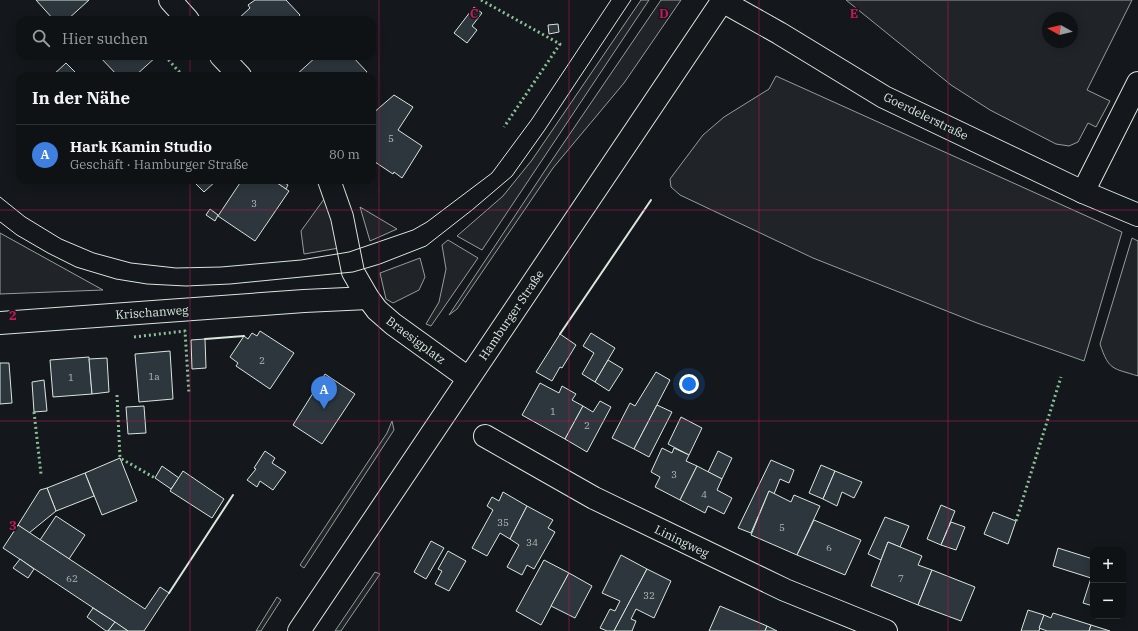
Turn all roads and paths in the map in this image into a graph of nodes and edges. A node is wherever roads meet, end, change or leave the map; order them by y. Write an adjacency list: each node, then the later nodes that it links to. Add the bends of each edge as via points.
1 (170, 0): 3 (street)
2 (722, 0): 8 (street, Goerdelerstraße, via 884,97); 12 (street, Hamburger Straße)
3 (184, 16)
4 (225, 60): 5 (street)
5 (236, 72)
6 (1138, 83): 8 (street)
7 (331, 184): 10 (street, Braesigplatz, via 342,217 353,272)
8 (1084, 192): 9 (street, Goerdelerstraße)
9 (1138, 215)
10 (368, 298): 11 (street, Krischanweg); 12 (street, Braesigplatz, via 393,324)
11 (0, 323)
12 (468, 378): 14 (street, Hamburger Straße)
13 (485, 436): 15 (street, Liningweg, via 594,498 785,590)
14 (299, 631)
15 (886, 631)

